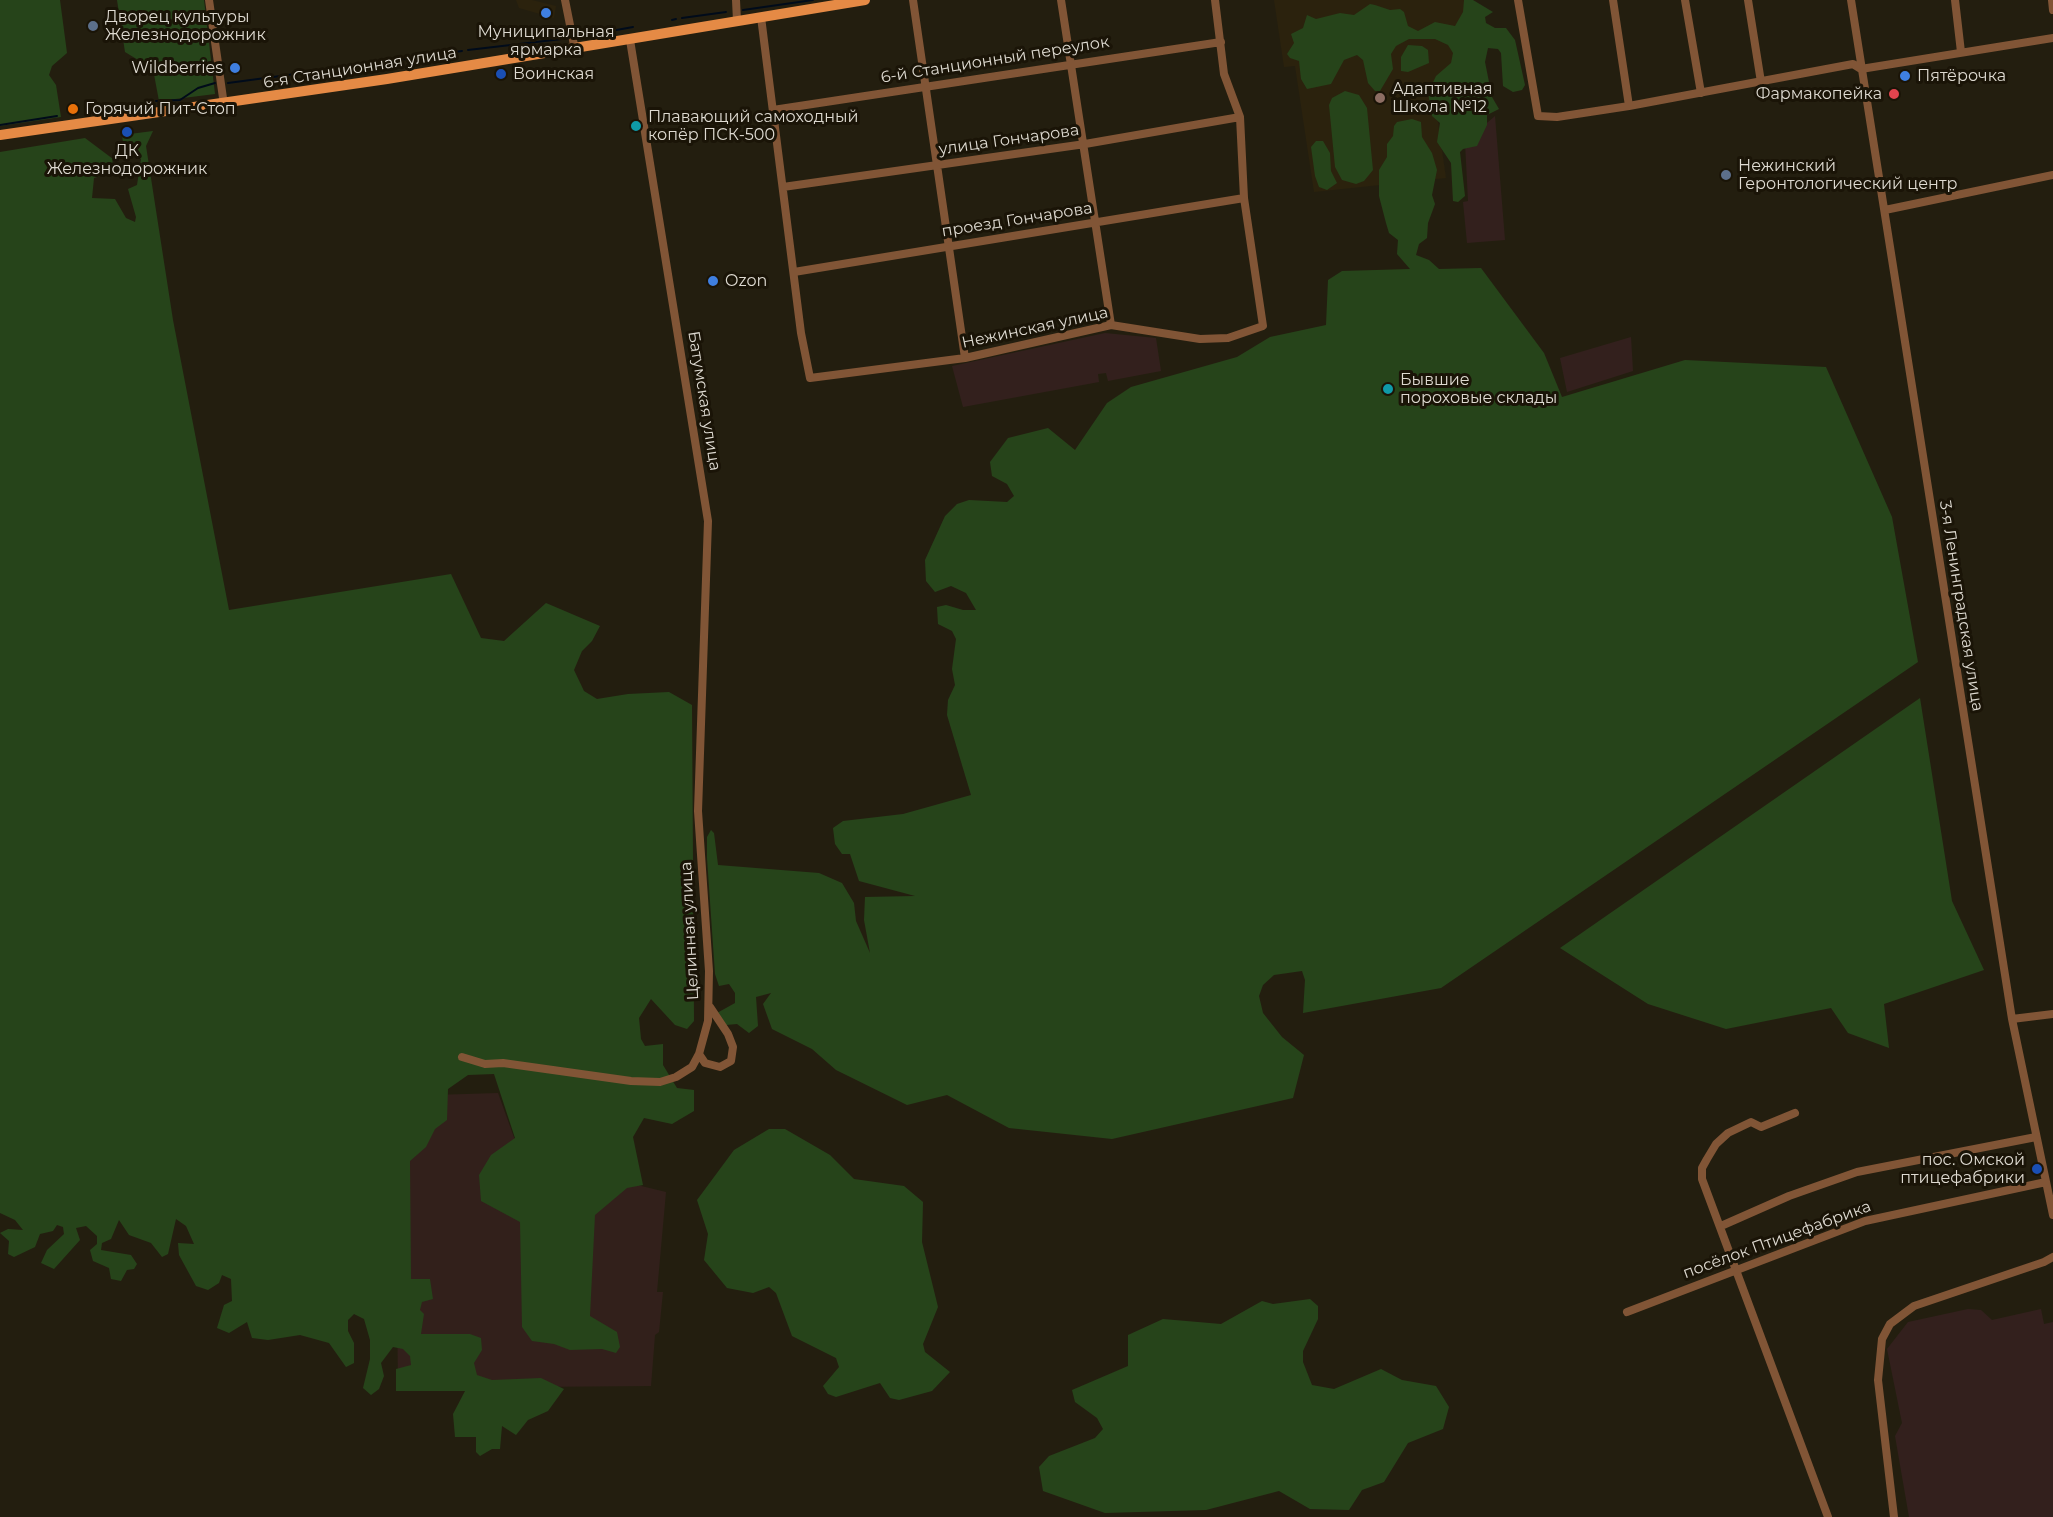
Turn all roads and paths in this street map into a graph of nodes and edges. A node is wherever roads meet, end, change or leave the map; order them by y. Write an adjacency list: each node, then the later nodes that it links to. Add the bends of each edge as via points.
1 (209, 0): 28 (street)
2 (565, 0): 21 (street)
3 (736, 0): 17 (street)
4 (861, 0): 16 (main road, 6-я Станционная улица)
5 (913, 0): 26 (street)
6 (1061, 0): 23 (street)
7 (1215, 0): 20 (street)
8 (1518, 0): 29 (street, via 1538,116 1557,117)
9 (1613, 0): 29 (street)
10 (1685, 0): 27 (street)
11 (1748, 0): 25 (street)
12 (1851, 0): 24 (street, 3-я Ленинградская улица)
13 (1955, 0): 22 (street)
14 (2052, 0): 15 (street)
15 (2053, 10)
16 (761, 17): 17 (main road, 6-я Станционная улица); 30 (street)
17 (737, 21): 19 (main road, 6-я Станционная улица)
18 (2053, 38): 22 (street)
19 (630, 40): 21 (main road, 6-я Станционная улица); 44 (street, Батумская улица, via 708,521)
20 (1221, 42): 23 (street, 6-й Станционный переулок); 31 (street, via 1224,74)
21 (575, 50): 28 (main road, 6-я Станционная улица)
22 (1961, 52): 24 (street)
23 (1071, 63): 26 (street, 6-й Станционный переулок); 33 (street)
24 (1861, 69): 25 (street, via 1853,64); 38 (street, 3-я Ленинградская улица)
25 (1761, 82): 27 (street)
26 (925, 86): 30 (street, 6-й Станционный переулок); 34 (street)
27 (1701, 93): 29 (street)
28 (224, 105): 32 (main road, 6-я Станционная улица)
29 (1629, 106)
30 (773, 110): 36 (street)
31 (1240, 117): 33 (street, улица Гончарова); 37 (street)
32 (0, 135)
33 (1085, 144): 34 (street, улица Гончарова); 39 (street)
34 (937, 165): 36 (street, улица Гончарова); 40 (street)
35 (2053, 175): 38 (street)
36 (783, 187): 41 (street)
37 (1244, 198): 39 (street, проезд Гончарова); 42 (street, Нежинская улица, via 1263,326 1228,338 1200,339)
38 (1885, 210): 47 (street, 3-я Ленинградская улица)
39 (1097, 222): 40 (street, проезд Гончарова); 42 (street)
40 (951, 246): 41 (street, проезд Гончарова); 43 (street)
41 (794, 272): 43 (street, Нежинская улица, via 810,378)
42 (1111, 325): 43 (street, Нежинская улица)
43 (965, 358)
44 (700, 770): 45 (street, Целинная улица, via 698,811)
45 (710, 1007): 48 (street, Целинная улица); 48 (street, via 728,1034 733,1047 731,1061 720,1067 705,1063)
46 (2053, 1014): 47 (street)
47 (2012, 1019): 51 (street, 3-я Ленинградская улица)
48 (699, 1054): 49 (street, via 692,1067 660,1082 485,1064)
49 (462, 1057)
50 (1795, 1113): 54 (street, via 1761,1127 1751,1122 1740,1126 1716,1144 1702,1168 1702,1179)
51 (2036, 1137): 52 (street, 3-я Ленинградская улица); 54 (street, via 1857,1172)
52 (2046, 1182): 53 (street, 3-я Ленинградская улица); 56 (street, посёлок Птицефабрика, via 1865,1221)
53 (2053, 1215)
54 (1721, 1226): 56 (street)
55 (2053, 1257): 59 (street, via 1914,1306 1890,1324 1882,1339 1878,1380)
56 (1735, 1270): 57 (street, посёлок Птицефабрика); 58 (street)
57 (1627, 1312)
58 (1828, 1517)
59 (1894, 1517)

